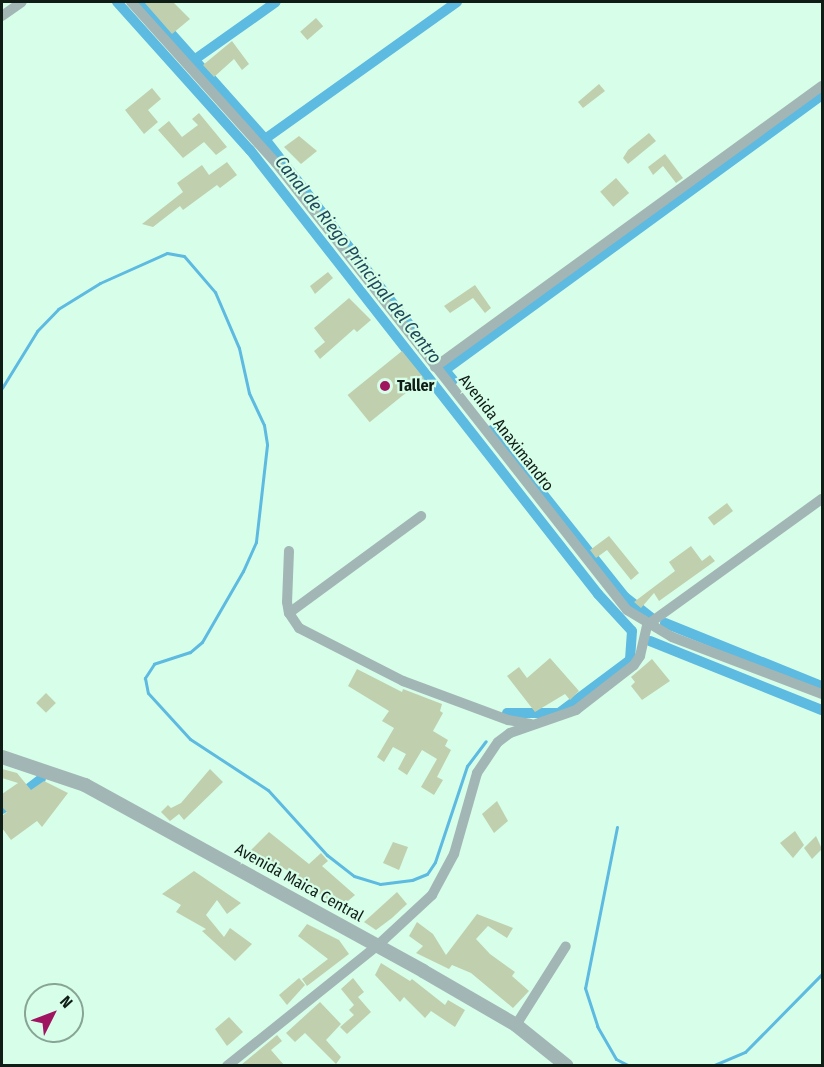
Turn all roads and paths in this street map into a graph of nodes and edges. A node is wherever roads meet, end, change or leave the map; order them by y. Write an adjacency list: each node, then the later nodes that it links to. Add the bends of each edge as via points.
1 (22, 2): 3 (street)
2 (131, 2): 5 (street, Avenida Anaximandro, via 276,163)
3 (2, 16)
4 (822, 86): 5 (street)
5 (435, 367): 10 (street, Avenida Anaximandro, via 610,592)
6 (822, 499): 10 (street)
7 (421, 516): 9 (street)
8 (289, 551): 9 (street)
9 (289, 613): 12 (street, via 311,636 376,669 508,720)
10 (647, 625): 11 (street, Avenida Anaximandro); 12 (street, via 634,665 576,710)
11 (822, 694)
12 (535, 725): 14 (street, via 510,733 488,756 468,798 447,871 432,895)
13 (2, 757): 14 (street, Avenida Maica Central, via 85,784)
14 (378, 945): 16 (street, Avenida Maica Central); 17 (street)
15 (566, 946): 16 (street)
16 (516, 1026): 18 (street, Avenida Maica Central)
17 (227, 1065)
18 (567, 1065)

